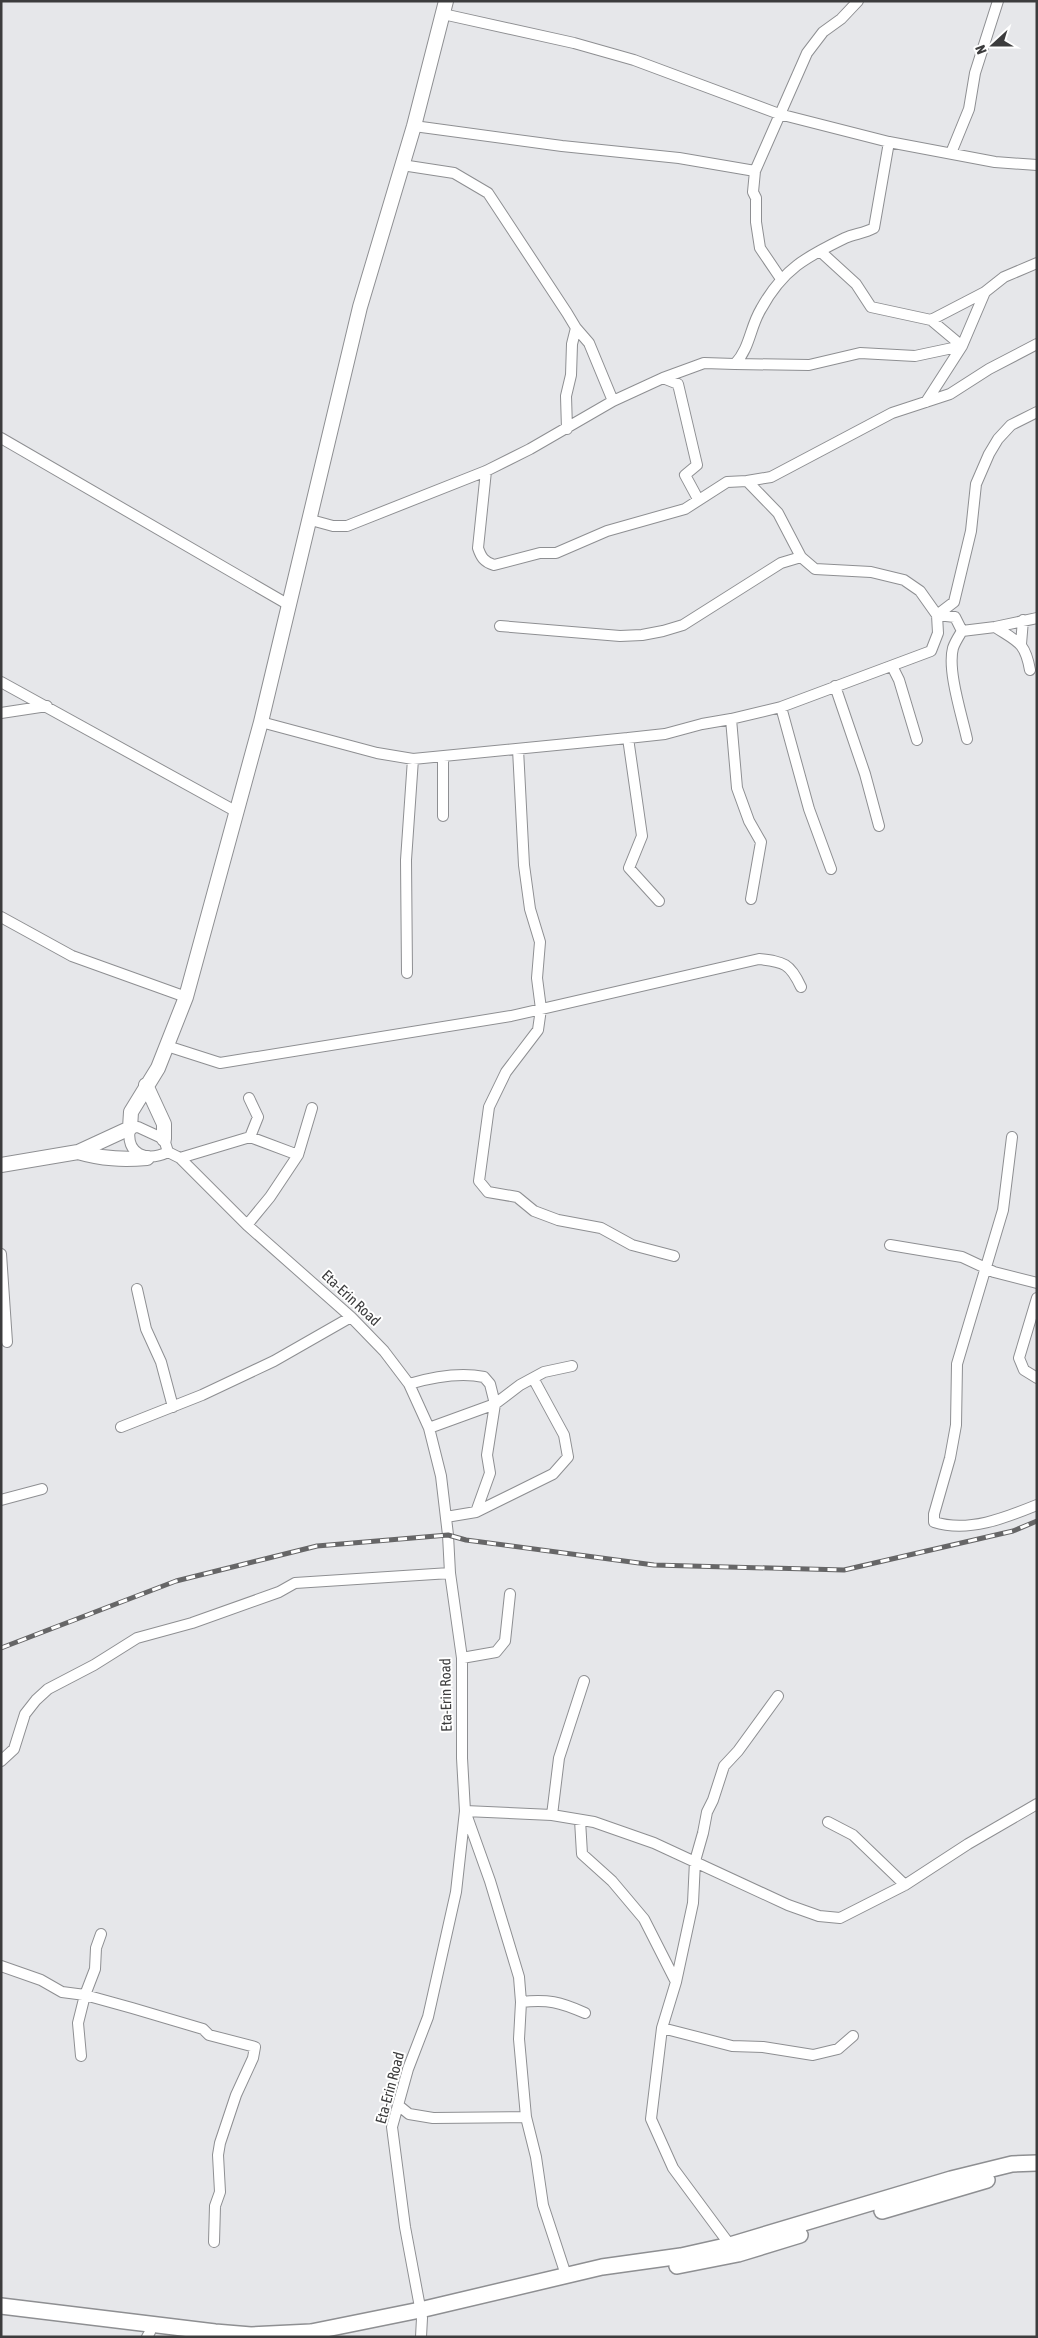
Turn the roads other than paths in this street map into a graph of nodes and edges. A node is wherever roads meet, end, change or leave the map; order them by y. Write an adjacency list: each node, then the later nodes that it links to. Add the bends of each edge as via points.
1 (858, 1): 4 (street, via 816,40)
2 (998, 1): 7 (street, via 975,73 969,109)
3 (445, 8): 4 (street, via 634,60); 5 (street)
4 (779, 114): 6 (street); 10 (street)
5 (414, 126): 8 (street); 10 (street, via 679,158)
6 (889, 142): 7 (street); 11 (street, via 874,228 847,237)
7 (951, 153): 9 (street, via 995,162)
8 (402, 165): 16 (street, via 454,173 488,193); 29 (street, via 360,307)
9 (1037, 165)
10 (755, 171): 13 (street, via 753,192 760,248)
11 (820, 252): 13 (street, via 799,262); 15 (street, via 856,284 871,307)
12 (1037, 263): 14 (street, via 1004,277)
13 (781, 279): 19 (street, via 760,310 744,354)
14 (985, 292): 15 (street); 18 (street)
15 (931, 320): 18 (street)
16 (576, 328): 21 (street, via 589,343); 24 (street, via 568,384)
17 (1037, 344): 22 (street, via 950,394)
18 (962, 346): 19 (street, via 915,356 860,353 809,364); 22 (street)
19 (735, 364): 20 (street, via 704,363)
20 (663, 378): 21 (street); 28 (street, via 678,384 697,465 685,475)
21 (613, 401): 24 (street)
22 (926, 402): 27 (street, via 884,417 771,477)
23 (1037, 412): 32 (street, via 1011,425 989,454 976,484 972,531 954,602)
24 (567, 429): 26 (street)
25 (1, 438): 31 (street)
26 (486, 471): 28 (street, via 478,548 481,556 494,565 540,553 556,553 607,531 685,509); 29 (street, via 347,526)
27 (747, 481): 28 (street, via 727,482); 30 (street, via 778,513)
28 (698, 499)
29 (311, 520): 31 (street)
30 (801, 557): 32 (street, via 815,568 871,572 904,580 920,591); 35 (street, via 781,563 684,625 664,632 620,636)
31 (289, 605): 47 (street)
32 (937, 615): 37 (street, via 955,617); 39 (street, via 938,633 931,651)
33 (1037, 618): 34 (street)
34 (1023, 620): 36 (street); 38 (street)
35 (500, 626)
36 (995, 628): 37 (street); 38 (street)
37 (962, 631): 49 (street, via 953,646 952,656)
38 (1021, 644): 40 (street)
39 (892, 666): 42 (street); 50 (street)
40 (1030, 670)
41 (1, 682): 43 (street)
42 (835, 686): 44 (street); 56 (street)
43 (47, 706): 45 (street); 54 (street)
44 (781, 707): 46 (street); 57 (street, via 809,809)
45 (1, 714)
46 (731, 719): 48 (street, via 665,734); 58 (street, via 736,788 761,842)
47 (262, 722): 53 (street, via 377,753); 54 (street)
48 (628, 738): 51 (street); 59 (street, via 642,836 629,868)
49 (967, 739)
50 (917, 740)
51 (518, 749): 52 (street); 64 (street, via 524,865 530,909 540,942 537,978)
52 (443, 757): 53 (street); 55 (street)
53 (413, 758): 61 (street, via 406,860)
54 (236, 812): 63 (street)
55 (443, 816)
56 (879, 826)
57 (831, 869)
58 (751, 899)
59 (659, 901)
60 (1, 917): 63 (street, via 72,956)
61 (408, 973)
62 (801, 987): 64 (street, via 794,972 783,962 759,959)
63 (186, 997): 65 (street)
64 (541, 1009): 65 (street, via 220,1063); 81 (street, via 538,1030 506,1072 489,1107 480,1181 488,1192 517,1197 534,1211 558,1220 601,1228 632,1245)
65 (167, 1046): 66 (street, via 158,1068)
66 (146, 1085): 69 (street, via 131,1112); 72 (street, via 164,1124)
67 (249, 1098): 70 (street, via 258,1117)
68 (312, 1108): 74 (street)
69 (130, 1128): 72 (street, Eta-Erin Road, via 144,1129); 73 (street); 75 (street, via 131,1145)
70 (250, 1137): 74 (street); 76 (street)
71 (1012, 1137): 82 (street, via 1003,1210)
72 (166, 1146): 75 (street, via 160,1156); 76 (street, Eta-Erin Road)
73 (78, 1152): 75 (street, via 101,1159); 77 (street)
74 (298, 1155): 78 (street)
75 (146, 1158)
76 (180, 1158): 78 (street, Eta-Erin Road)
77 (1, 1165)
78 (247, 1225): 86 (street, Eta-Erin Road)
79 (890, 1246): 82 (street, via 962,1257)
80 (1, 1254): 87 (street)
81 (674, 1256)
82 (986, 1268): 83 (street); 98 (street, via 957,1364 956,1425 934,1522 948,1527 966,1527)
83 (1036, 1286)
84 (137, 1289): 93 (street, via 146,1329 161,1362)
85 (1037, 1298): 90 (street, via 1019,1358 1024,1370)
86 (351, 1317): 91 (street, Eta-Erin Road); 93 (street, via 274,1361)
87 (7, 1342)
88 (572, 1366): 89 (street)
89 (533, 1378): 92 (street); 99 (street, via 564,1435 568,1457 553,1474)
90 (1037, 1378)
91 (409, 1384): 92 (street, via 453,1375 484,1377 490,1384); 95 (street, Eta-Erin Road)
92 (494, 1404): 95 (street); 99 (street, via 487,1455 490,1473)
93 (173, 1407): 94 (street)
94 (121, 1427)
95 (428, 1428): 100 (street, Eta-Erin Road, via 441,1476)
96 (42, 1489): 97 (street)
97 (1, 1500)
98 (1037, 1505)
99 (476, 1512): 100 (street)
100 (446, 1517): 101 (street, Eta-Erin Road)
101 (450, 1574): 103 (street, Eta-Erin Road); 106 (street, via 295,1583 279,1592 200,1620 137,1638 48,1689 25,1714 14,1750)
102 (510, 1594): 103 (street, via 505,1641 496,1652)
103 (462, 1658): 108 (street, Eta-Erin Road)
104 (584, 1680): 109 (street, via 559,1758)
105 (778, 1696): 112 (street, via 724,1766 707,1812)
106 (1, 1761)
107 (1037, 1804): 113 (street)
108 (465, 1811): 109 (street); 118 (street, via 519,1977); 123 (street, Eta-Erin Road, via 452,1911 428,2017)
109 (552, 1815): 110 (street)
110 (580, 1820): 112 (street, via 654,1843); 116 (street, via 582,1854 612,1881 644,1919)
111 (828, 1822): 113 (street, via 853,1836)
112 (695, 1861): 113 (street, via 788,1905 819,1916 840,1918); 116 (street, via 693,1903)
113 (905, 1884)
114 (100, 1934): 117 (street, via 95,1969)
115 (1, 1966): 117 (street, via 41,1980 62,1992)
116 (676, 1982): 120 (street)
117 (85, 1995): 122 (street, via 78,2032); 127 (street, via 255,2047 220,2143 220,2192 215,2206)
118 (521, 2002): 119 (street, via 555,2001); 124 (street, via 519,2039)
119 (585, 2013)
120 (662, 2028): 121 (street, via 732,2046 813,2055 838,2049); 128 (street, via 652,2119 673,2168)
121 (853, 2036)
122 (82, 2056)
123 (398, 2105): 124 (street, via 409,2114 433,2118); 131 (street, Eta-Erin Road, via 392,2127 398,2182)
124 (526, 2117): 129 (street, via 543,2205)
125 (1037, 2163): 128 (main road, via 1012,2164 951,2179)
126 (1037, 2173): 128 (main road, via 986,2180)
127 (214, 2242)
128 (738, 2247): 129 (main road); 131 (main road, via 698,2263 578,2280)
129 (566, 2275): 131 (main road)
130 (1, 2306): 131 (main road, via 251,2334 287,2334)
131 (421, 2314): 135 (main road); 136 (street, Eta-Erin Road)
132 (1, 2315): 133 (main road)
133 (149, 2334): 134 (main road)
134 (191, 2337)
135 (330, 2337)
136 (421, 2337)

